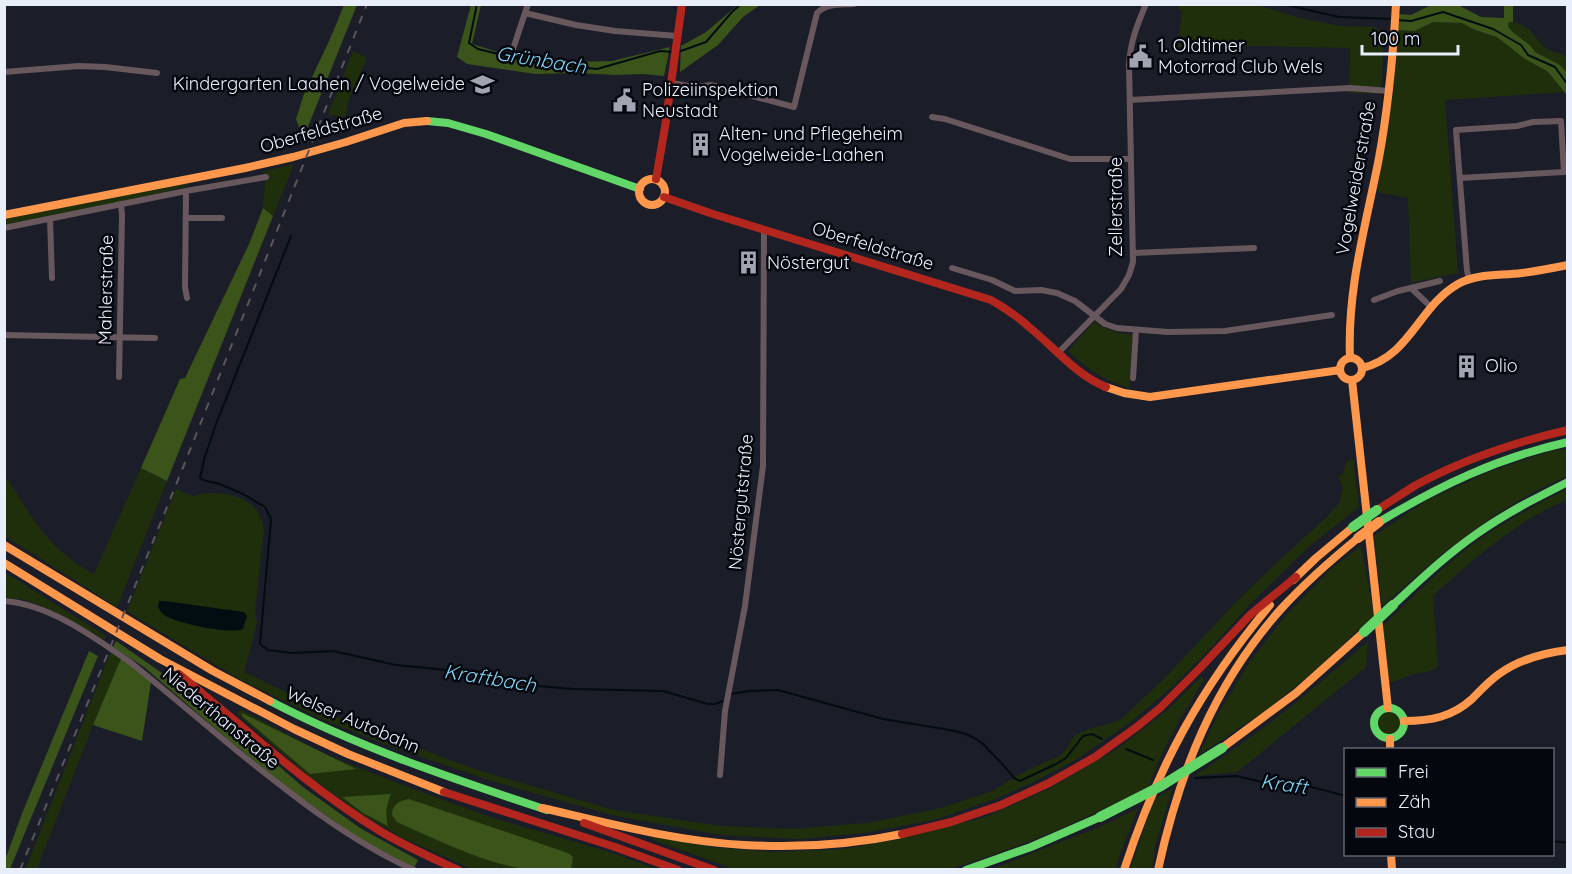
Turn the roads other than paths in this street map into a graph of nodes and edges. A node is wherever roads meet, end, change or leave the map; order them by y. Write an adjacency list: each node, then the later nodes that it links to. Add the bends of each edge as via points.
1 (528, 4): 5 (street)
2 (682, 4): 7 (main road)
3 (854, 4): 11 (street, via 825,7 817,13 794,107 711,85 695,87)
4 (1146, 4): 13 (street, Zellerstraße, via 1130,50)
5 (525, 13): 7 (street, via 615,31); 8 (street)
6 (1395, 15): 12 (main road, Vogelweiderstraße)
7 (677, 36): 11 (main road)
8 (512, 52)
9 (4, 72): 10 (street, via 79,66)
10 (157, 73)
11 (671, 82): 18 (main road)
12 (1389, 91): 13 (street, via 1350,88); 47 (main road, Vogelweiderstraße, via 1354,285)
13 (1130, 100): 15 (street, Zellerstraße)
14 (932, 117): 15 (street, via 1070,159)
15 (1131, 159): 30 (street, Zellerstraße)
16 (266, 177): 20 (street, Oberfeldstraße)
17 (1460, 178): 17 (street, via 1456,130 1562,121 1564,172); 34 (street)
18 (656, 179): 19 (main road, via 646,181); 21 (main road, via 664,186)
19 (640, 189): 21 (main road, Oberfeldstraße, via 641,199 650,205); 23 (main road, Oberfeldstraße, via 486,134 432,120 404,123 245,168)
20 (186, 191): 22 (street, Oberfeldstraße); 24 (street)
21 (664, 197): 28 (main road, Oberfeldstraße)
22 (121, 204): 26 (street, Oberfeldstraße); 44 (street, Mahlerstraße)
23 (4, 215)
24 (187, 218): 25 (street); 37 (street)
25 (222, 218)
26 (50, 219): 27 (street, Oberfeldstraße); 33 (street)
27 (4, 228)
28 (764, 230): 46 (main road, Oberfeldstraße, via 991,300 1006,307); 65 (street, Nöstergutstraße, via 763,466 745,606 725,711)
29 (1254, 248): 30 (street)
30 (1133, 253): 41 (street, Zellerstraße, via 1126,281)
31 (1568, 265): 34 (main road)
32 (952, 268): 41 (street, via 1015,291 1057,293)
33 (52, 278)
34 (1469, 278): 39 (main road, via 1454,285)
35 (1440, 281): 36 (street)
36 (1411, 288): 38 (street); 39 (street)
37 (187, 298)
38 (1374, 300)
39 (1431, 308): 48 (main road, via 1389,357)
40 (1332, 315): 42 (street, via 1225,331)
41 (1094, 316): 42 (street, via 1111,327); 46 (street)
42 (1136, 330): 51 (street)
43 (4, 335): 44 (street)
44 (120, 338): 45 (street); 50 (street, Mahlerstraße)
45 (155, 338)
46 (1058, 353): 49 (main road, Oberfeldstraße, via 1105,387 1150,397)
47 (1350, 358): 48 (main road); 49 (main road)
48 (1362, 368): 52 (main road, via 1360,376)
49 (1340, 370): 52 (main road, via 1346,379)
50 (119, 377)
51 (1133, 378)
52 (1352, 380): 62 (main road)
53 (1568, 430): 58 (main road, bridge, via 1495,450 1416,486 1353,527)
54 (1568, 442): 73 (main road, bridge, via 1506,458 1450,481 1379,522 1332,559 1289,601 1224,688 1198,738 1168,823)
55 (1568, 482): 71 (main road, bridge, via 1531,499 1461,544 1295,694 1222,748 1161,786 1100,817)
56 (4, 545): 66 (main road, Welser Autobahn, via 213,671 308,721 470,785)
57 (4, 563): 61 (main road, Welser Autobahn)
58 (1296, 577): 66 (main road, via 1250,615 1158,710 1120,739 1039,788 967,817 874,839 780,846 662,834); 72 (main road, via 1239,642 1190,716 1159,777)
59 (4, 601): 67 (street, Niederthanstraße, via 34,606 57,616 119,654 330,822)
60 (1568, 650): 63 (main road, via 1511,665 1453,713)
61 (160, 659): 68 (main road, via 350,813); 69 (main road, Welser Autobahn, via 294,729 390,772)
62 (1388, 708): 63 (main road, via 1397,710); 64 (main road, via 1379,711 1373,724)
63 (1404, 721): 64 (main road, via 1399,735)
64 (1390, 744)
65 (720, 775)
66 (542, 808): 70 (main road, Welser Autobahn)
67 (414, 870)
68 (458, 870)
69 (678, 870)
70 (714, 870)
71 (966, 870)
72 (1124, 870)
73 (1158, 870)

